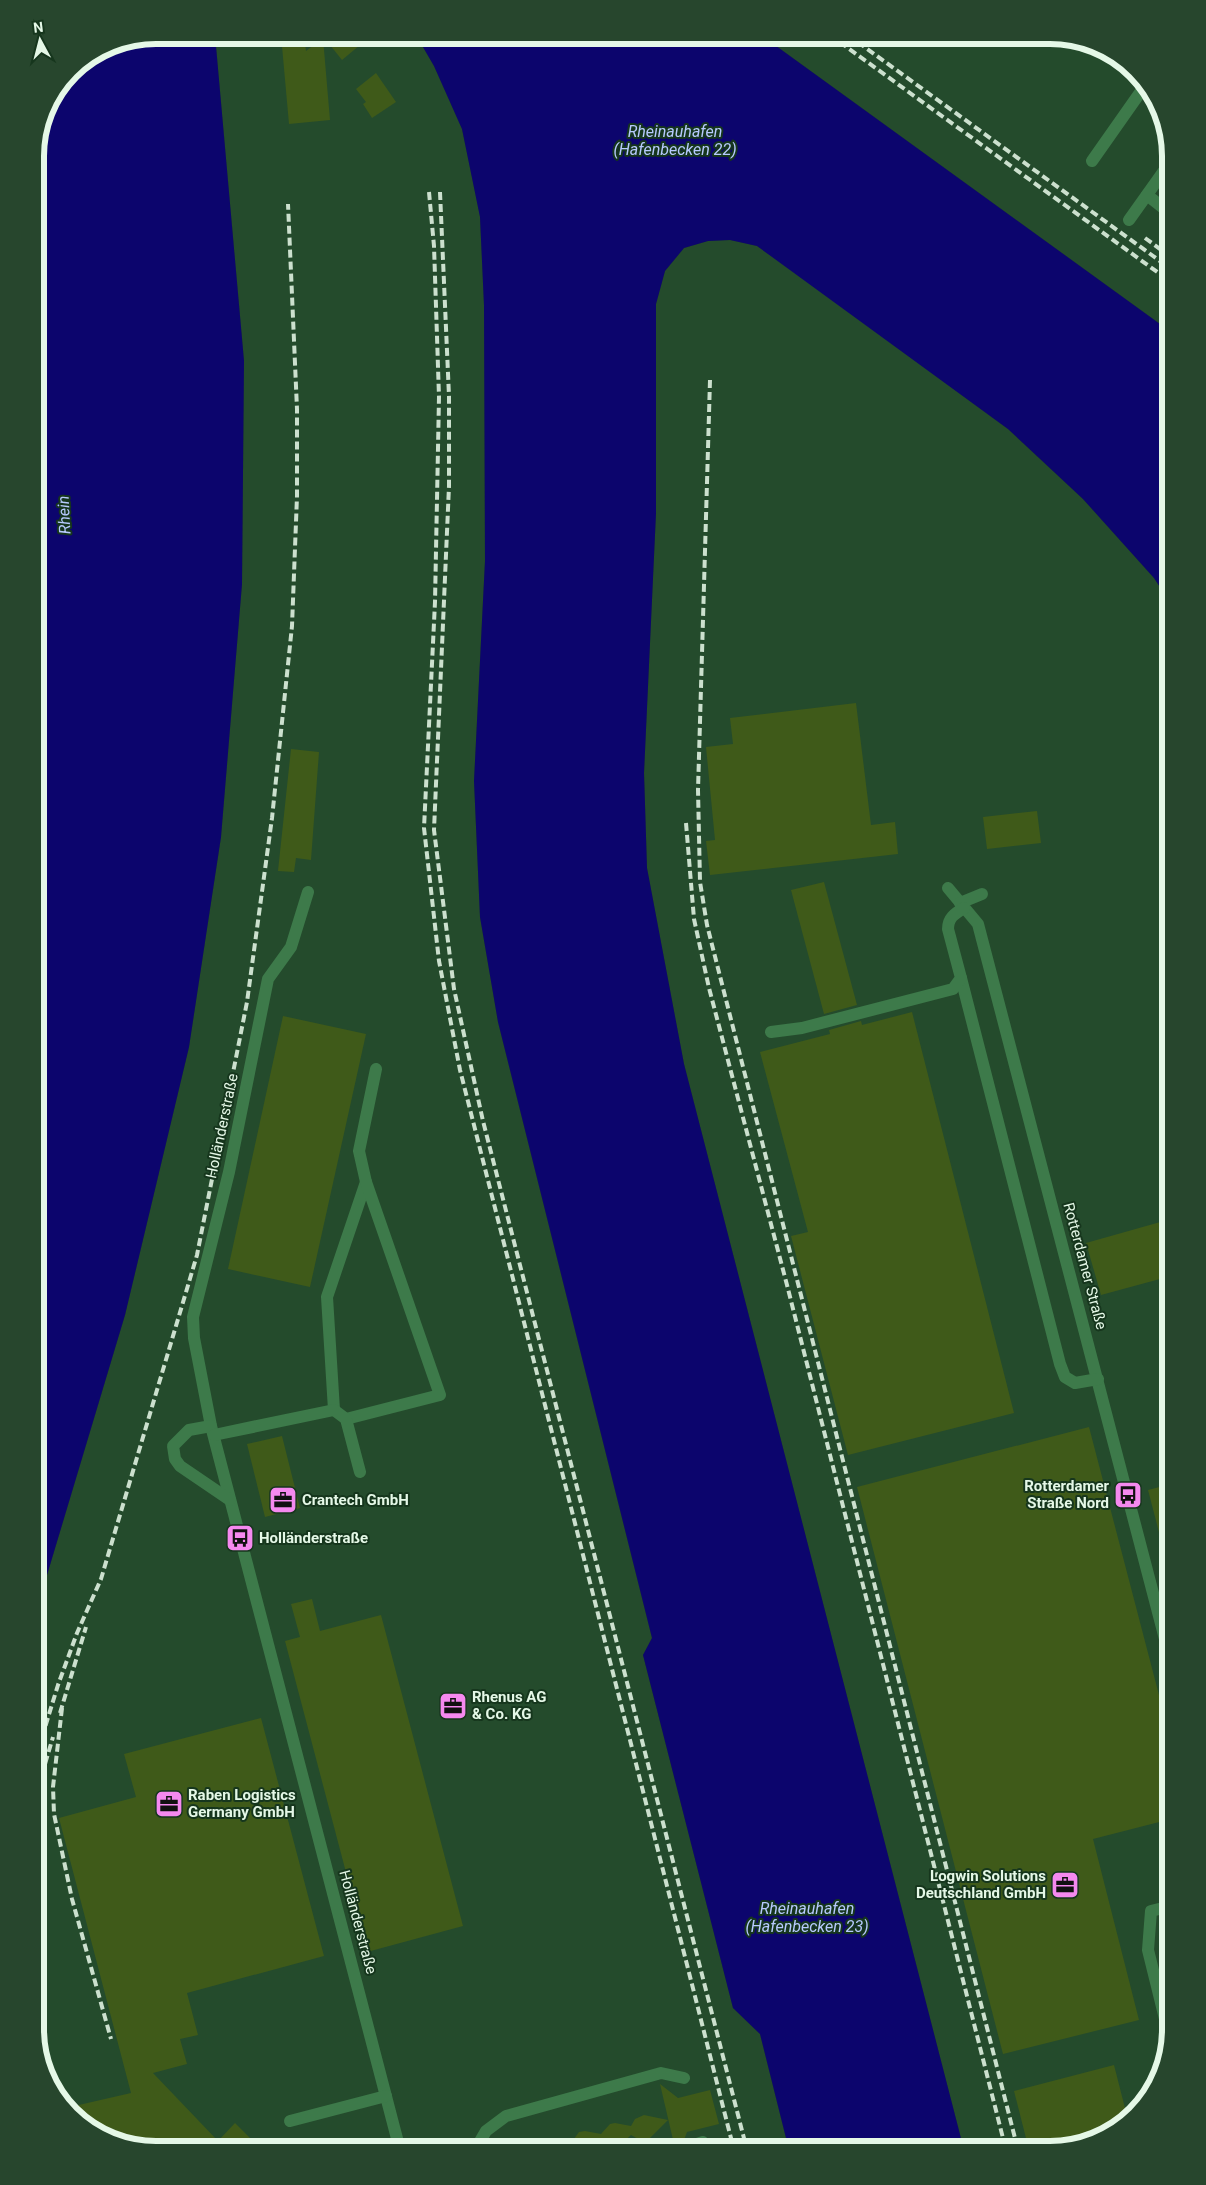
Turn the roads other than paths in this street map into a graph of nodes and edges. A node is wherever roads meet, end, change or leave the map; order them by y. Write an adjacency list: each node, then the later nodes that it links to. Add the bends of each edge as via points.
1 (1141, 91): 2 (street)
2 (1092, 161)
3 (1162, 174): 4 (street)
4 (1146, 196): 5 (street); 6 (street)
5 (1162, 208)
6 (1129, 220)
7 (948, 888): 10 (street, Rotterdamer Straße)
8 (308, 892): 18 (street, Holländerstraße, via 292,947 268,978 229,1172 193,1317)
9 (982, 894): 10 (street)
10 (962, 906): 11 (street, via 948,922); 15 (street, Rotterdamer Straße, via 978,924)
11 (961, 978): 12 (street, via 954,989 937,994 802,1028); 15 (street, via 1060,1364 1065,1378 1075,1383)
12 (771, 1032)
13 (376, 1068): 14 (street, via 359,1151)
14 (366, 1182): 16 (street, via 327,1297); 17 (street, via 440,1395)
15 (1098, 1379): 21 (street, Rotterdamer Straße)
16 (334, 1410): 17 (street); 18 (street)
17 (346, 1419): 19 (street)
18 (212, 1430): 20 (street, Holländerstraße); 20 (street, via 189,1430 173,1446 173,1453 180,1466)
19 (360, 1472)
20 (230, 1500): 25 (street, Holländerstraße)
21 (1162, 1609)
22 (1162, 1908): 23 (street, via 1151,1911 1148,1950)
23 (1162, 2007)
24 (684, 2078): 28 (street, via 662,2073 506,2116 486,2131)
25 (386, 2096): 26 (street); 27 (street, Holländerstraße)
26 (290, 2121)
27 (398, 2141)
28 (481, 2141)

